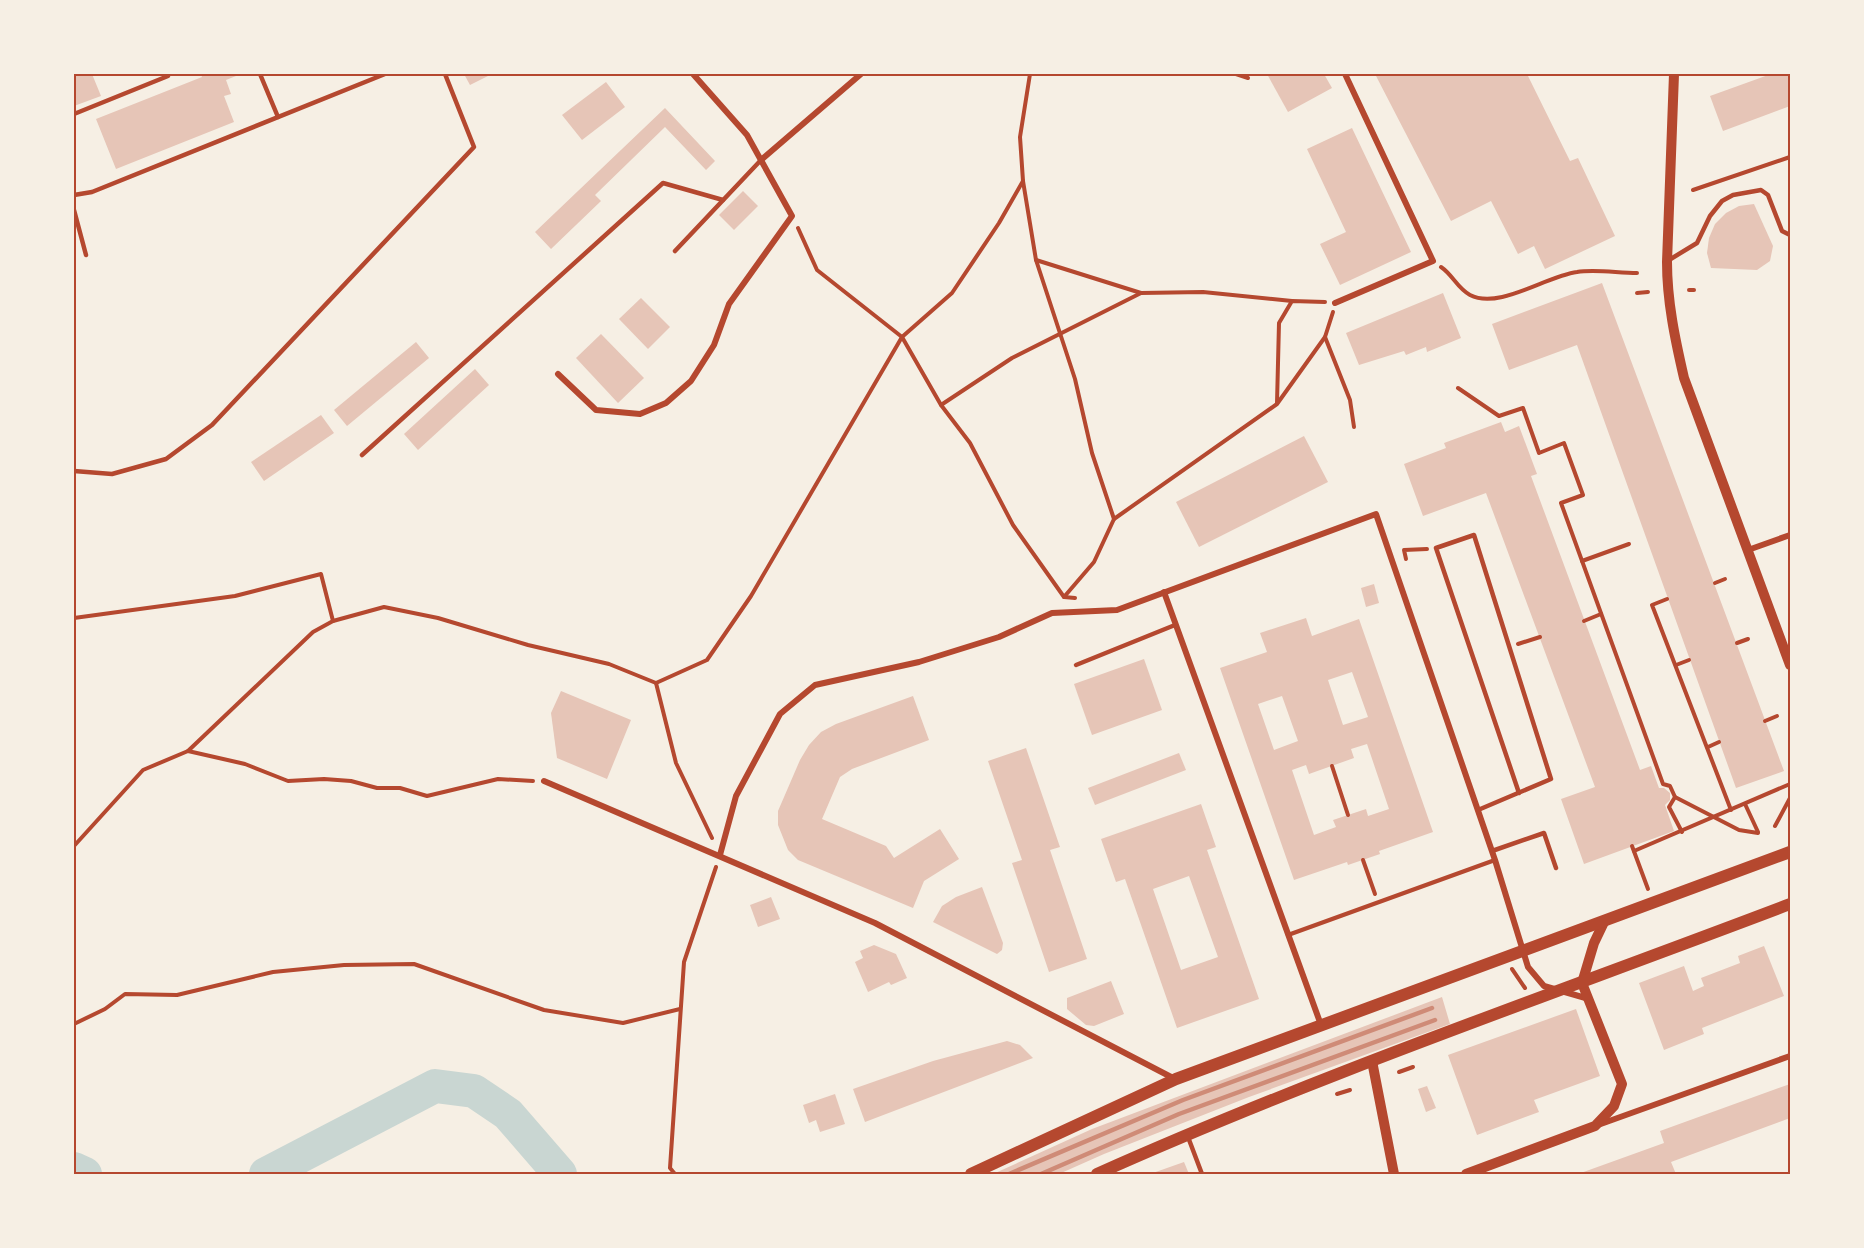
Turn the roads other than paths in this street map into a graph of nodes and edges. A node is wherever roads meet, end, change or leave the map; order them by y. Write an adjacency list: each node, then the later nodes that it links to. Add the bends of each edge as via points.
1 (260, 74): 10 (lane)
2 (385, 74): 10 (lane)
3 (445, 74): 22 (lane, via 474,147 213,425 166,459 112,474)
4 (693, 74): 11 (street, via 747,135)
5 (861, 74): 11 (street)
6 (1345, 74): 19 (street, via 1433,261)
7 (1674, 74): 18 (street)
8 (168, 76): 9 (lane)
9 (74, 114)
10 (278, 117): 12 (lane, via 92,192)
11 (761, 160): 13 (lane); 20 (street, via 792,216 729,304 714,345 691,381 666,402 640,414 597,410)
12 (74, 195)
13 (723, 200): 16 (lane); 21 (lane, via 663,183)
14 (74, 210): 17 (lane)
15 (1791, 236): 18 (lane, via 1782,231 1768,195 1761,190 1748,192 1722,201 1697,243)
16 (675, 251)
17 (86, 255)
18 (1667, 262): 24 (street, via 1667,291 1684,378)
19 (1335, 303)
20 (558, 374)
21 (362, 455)
22 (74, 471)
23 (1791, 536): 24 (street)
24 (1748, 550): 28 (street)
25 (1164, 592): 26 (street); 31 (street, via 1376,514); 34 (street, via 1117,610 1053,613 999,636 919,662 815,685 780,714 736,796)
26 (1175, 625): 27 (lane); 39 (street)
27 (1076, 665)
28 (1791, 665)
29 (544, 781): 34 (street)
30 (1519, 793): 30 (lane, via 1551,780 1474,535 1437,548); 31 (lane)
31 (1478, 810): 32 (street)
32 (1492, 851): 35 (street); 36 (lane, via 1544,832)
33 (1791, 852): 38 (main road)
34 (720, 855): 47 (street, via 875,923)
35 (1495, 860): 39 (lane); 40 (street)
36 (1556, 868)
37 (1791, 904): 41 (main road)
38 (1605, 920): 40 (main road); 41 (street)
39 (1288, 935): 44 (street)
40 (1523, 951): 42 (street, via 1536,979 1544,986); 44 (main road)
41 (1582, 983): 42 (main road); 43 (street)
42 (1562, 991): 43 (street); 46 (main road)
43 (1589, 999): 48 (street, via 1622,1084 1614,1106)
44 (1321, 1026): 47 (main road)
45 (1791, 1056): 48 (street)
46 (1372, 1061): 49 (main road); 53 (street)
47 (1176, 1079): 50 (main road)
48 (1595, 1126): 54 (street)
49 (1187, 1134): 51 (main road); 52 (lane)
50 (971, 1174)
51 (1097, 1174)
52 (1202, 1174)
53 (1394, 1174)
54 (1466, 1174)

